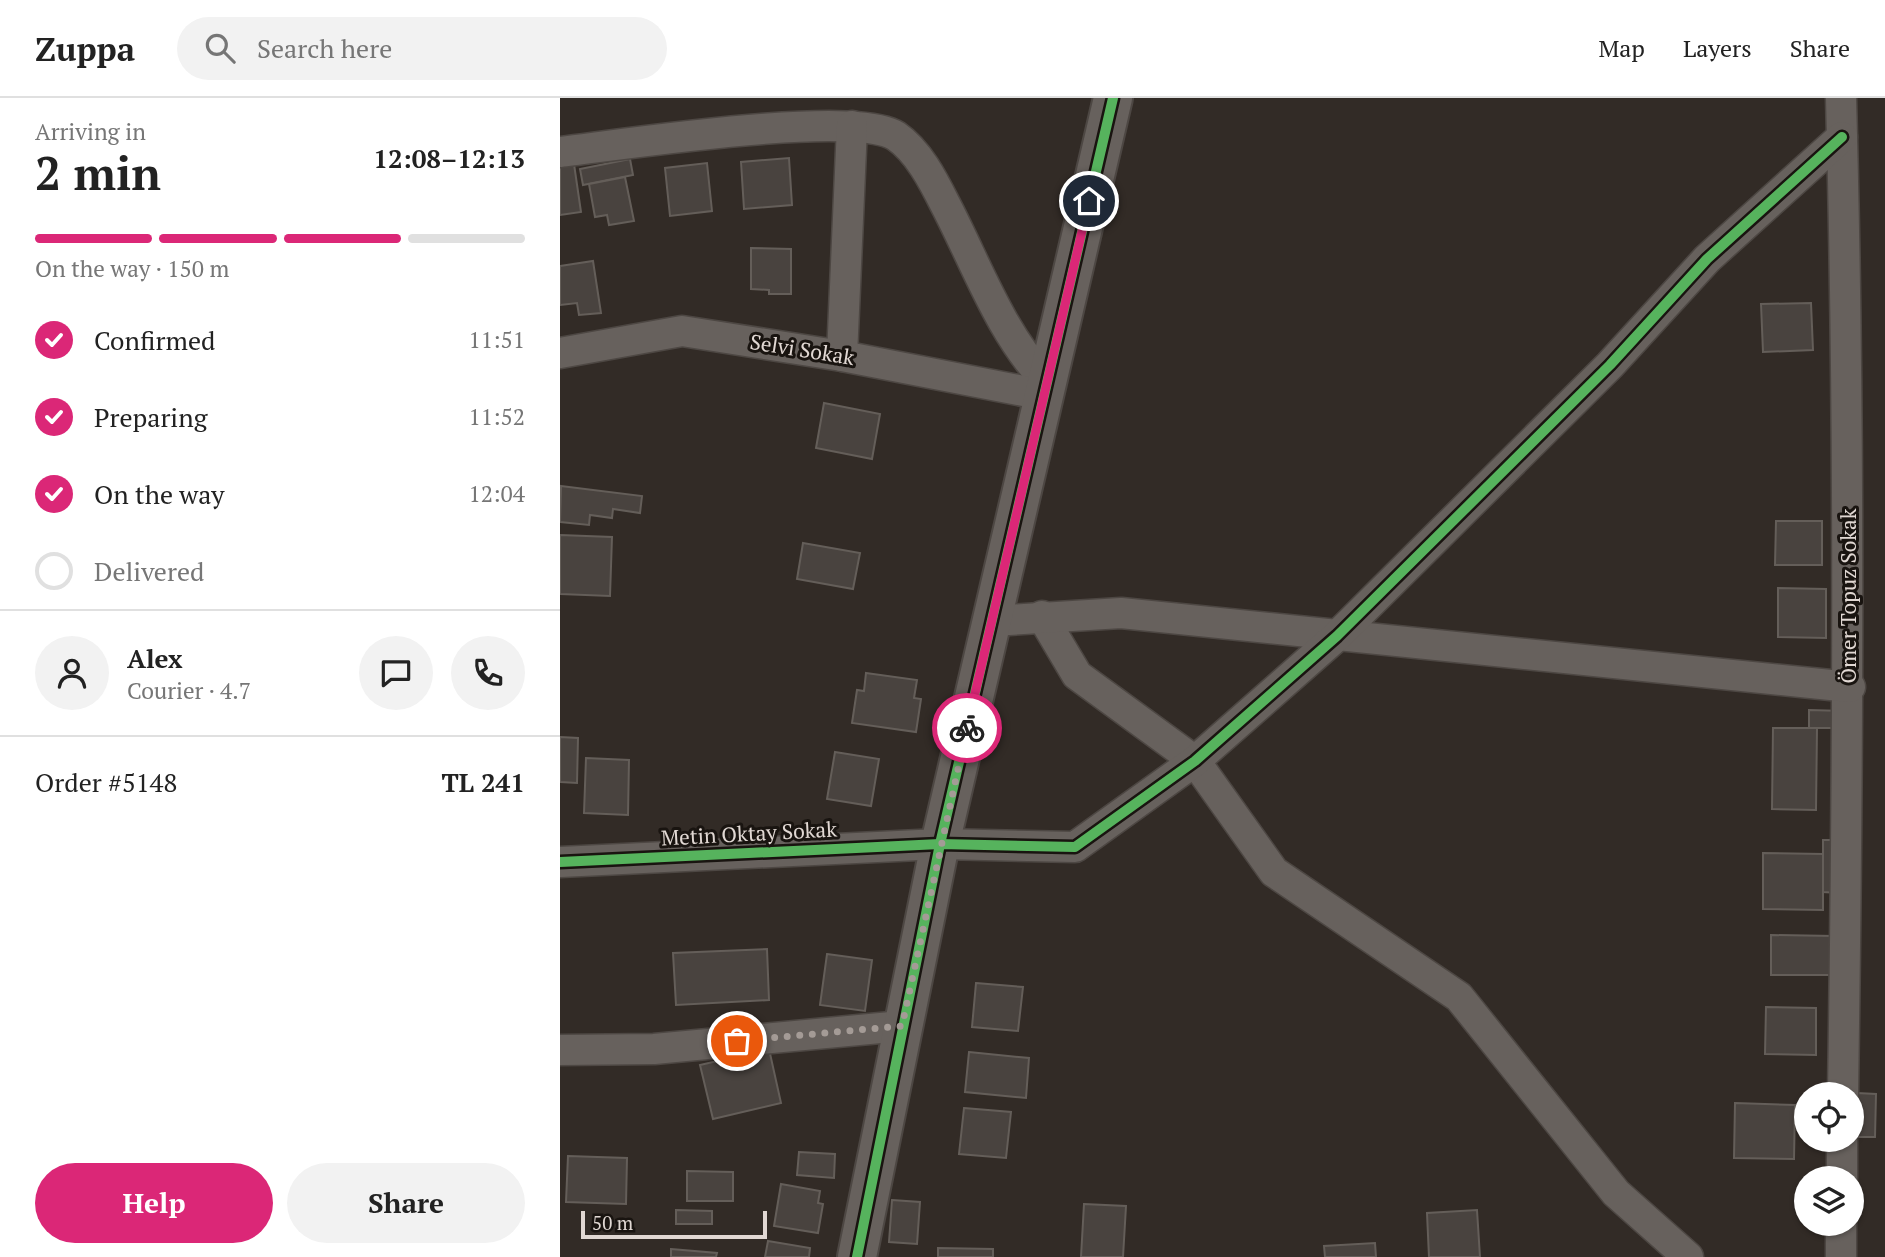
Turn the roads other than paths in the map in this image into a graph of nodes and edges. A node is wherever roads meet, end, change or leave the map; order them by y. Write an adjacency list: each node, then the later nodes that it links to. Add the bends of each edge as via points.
1 (1113, 98): 8 (street)
2 (1841, 98): 4 (street, Ömer Topuz Sokak)
3 (852, 126): 5 (street, via 799,126); 7 (street); 8 (street, via 895,135 912,151 945,203 1010,337)
4 (1842, 137): 11 (street, Metin Oktay Sokak, via 1707,259 1610,365); 12 (street, Ömer Topuz Sokak)
5 (560, 152)
6 (560, 353): 7 (street, Selvi Sokak, via 682,331)
7 (842, 356): 8 (street, Selvi Sokak)
8 (1045, 389): 10 (street)
9 (1042, 616): 10 (street); 11 (street, via 1121,613); 13 (street, via 1077,675)
10 (992, 621): 14 (street)
11 (1337, 636): 12 (street); 13 (street, Metin Oktay Sokak)
12 (1850, 687): 18 (street, Ömer Topuz Sokak)
13 (1195, 761): 14 (street, Metin Oktay Sokak, via 1075,847); 21 (street, via 1274,872 1459,997 1616,1194)
14 (940, 844): 15 (street, Metin Oktay Sokak); 16 (street)
15 (560, 862)
16 (902, 1026): 17 (street, via 654,1049); 20 (street)
17 (560, 1051)
18 (1843, 1082)
19 (1841, 1236): 22 (street)
20 (857, 1257)
21 (1688, 1257)
22 (1841, 1257)

